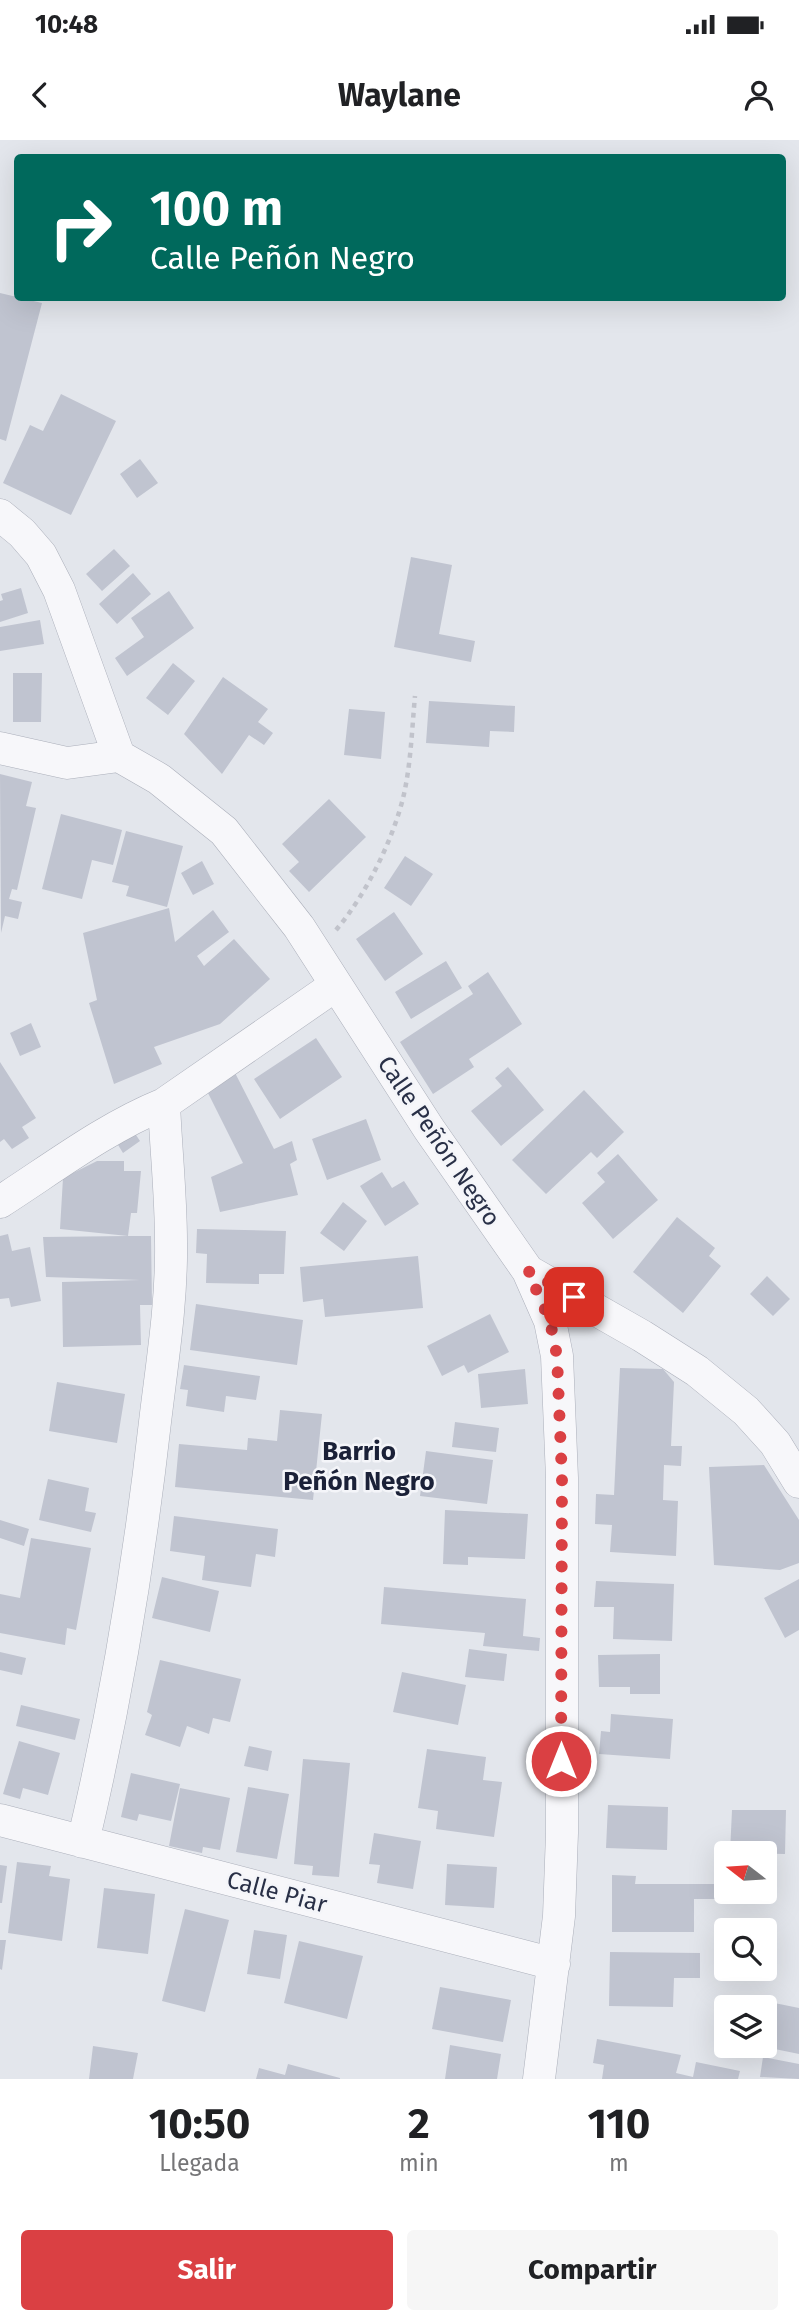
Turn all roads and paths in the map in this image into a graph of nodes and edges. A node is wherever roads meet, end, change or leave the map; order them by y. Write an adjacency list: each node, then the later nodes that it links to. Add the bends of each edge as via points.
1 (0, 515): 4 (street, via 41,555 60,590)
2 (415, 696): 5 (path, via 404,794 386,845 343,922)
3 (0, 748): 4 (street, via 67,763)
4 (119, 756): 5 (street, Calle Peñón Negro, via 159,779 224,831)
5 (314, 950): 6 (street, Calle Peñón Negro)
6 (337, 985): 7 (street); 9 (street, Calle Peñón Negro)
7 (164, 1104): 8 (street, via 98,1139); 12 (street, via 171,1242 168,1309 124,1649)
8 (0, 1202)
9 (528, 1271): 10 (street, Calle Peñón Negro, via 696,1371 746,1410 775,1443); 13 (street, via 550,1321 559,1396 562,1833)
10 (799, 1482)
11 (0, 1820): 12 (street, Calle Piar)
12 (83, 1842): 13 (street, Calle Piar)
13 (554, 1964): 14 (street)
14 (539, 2079)

